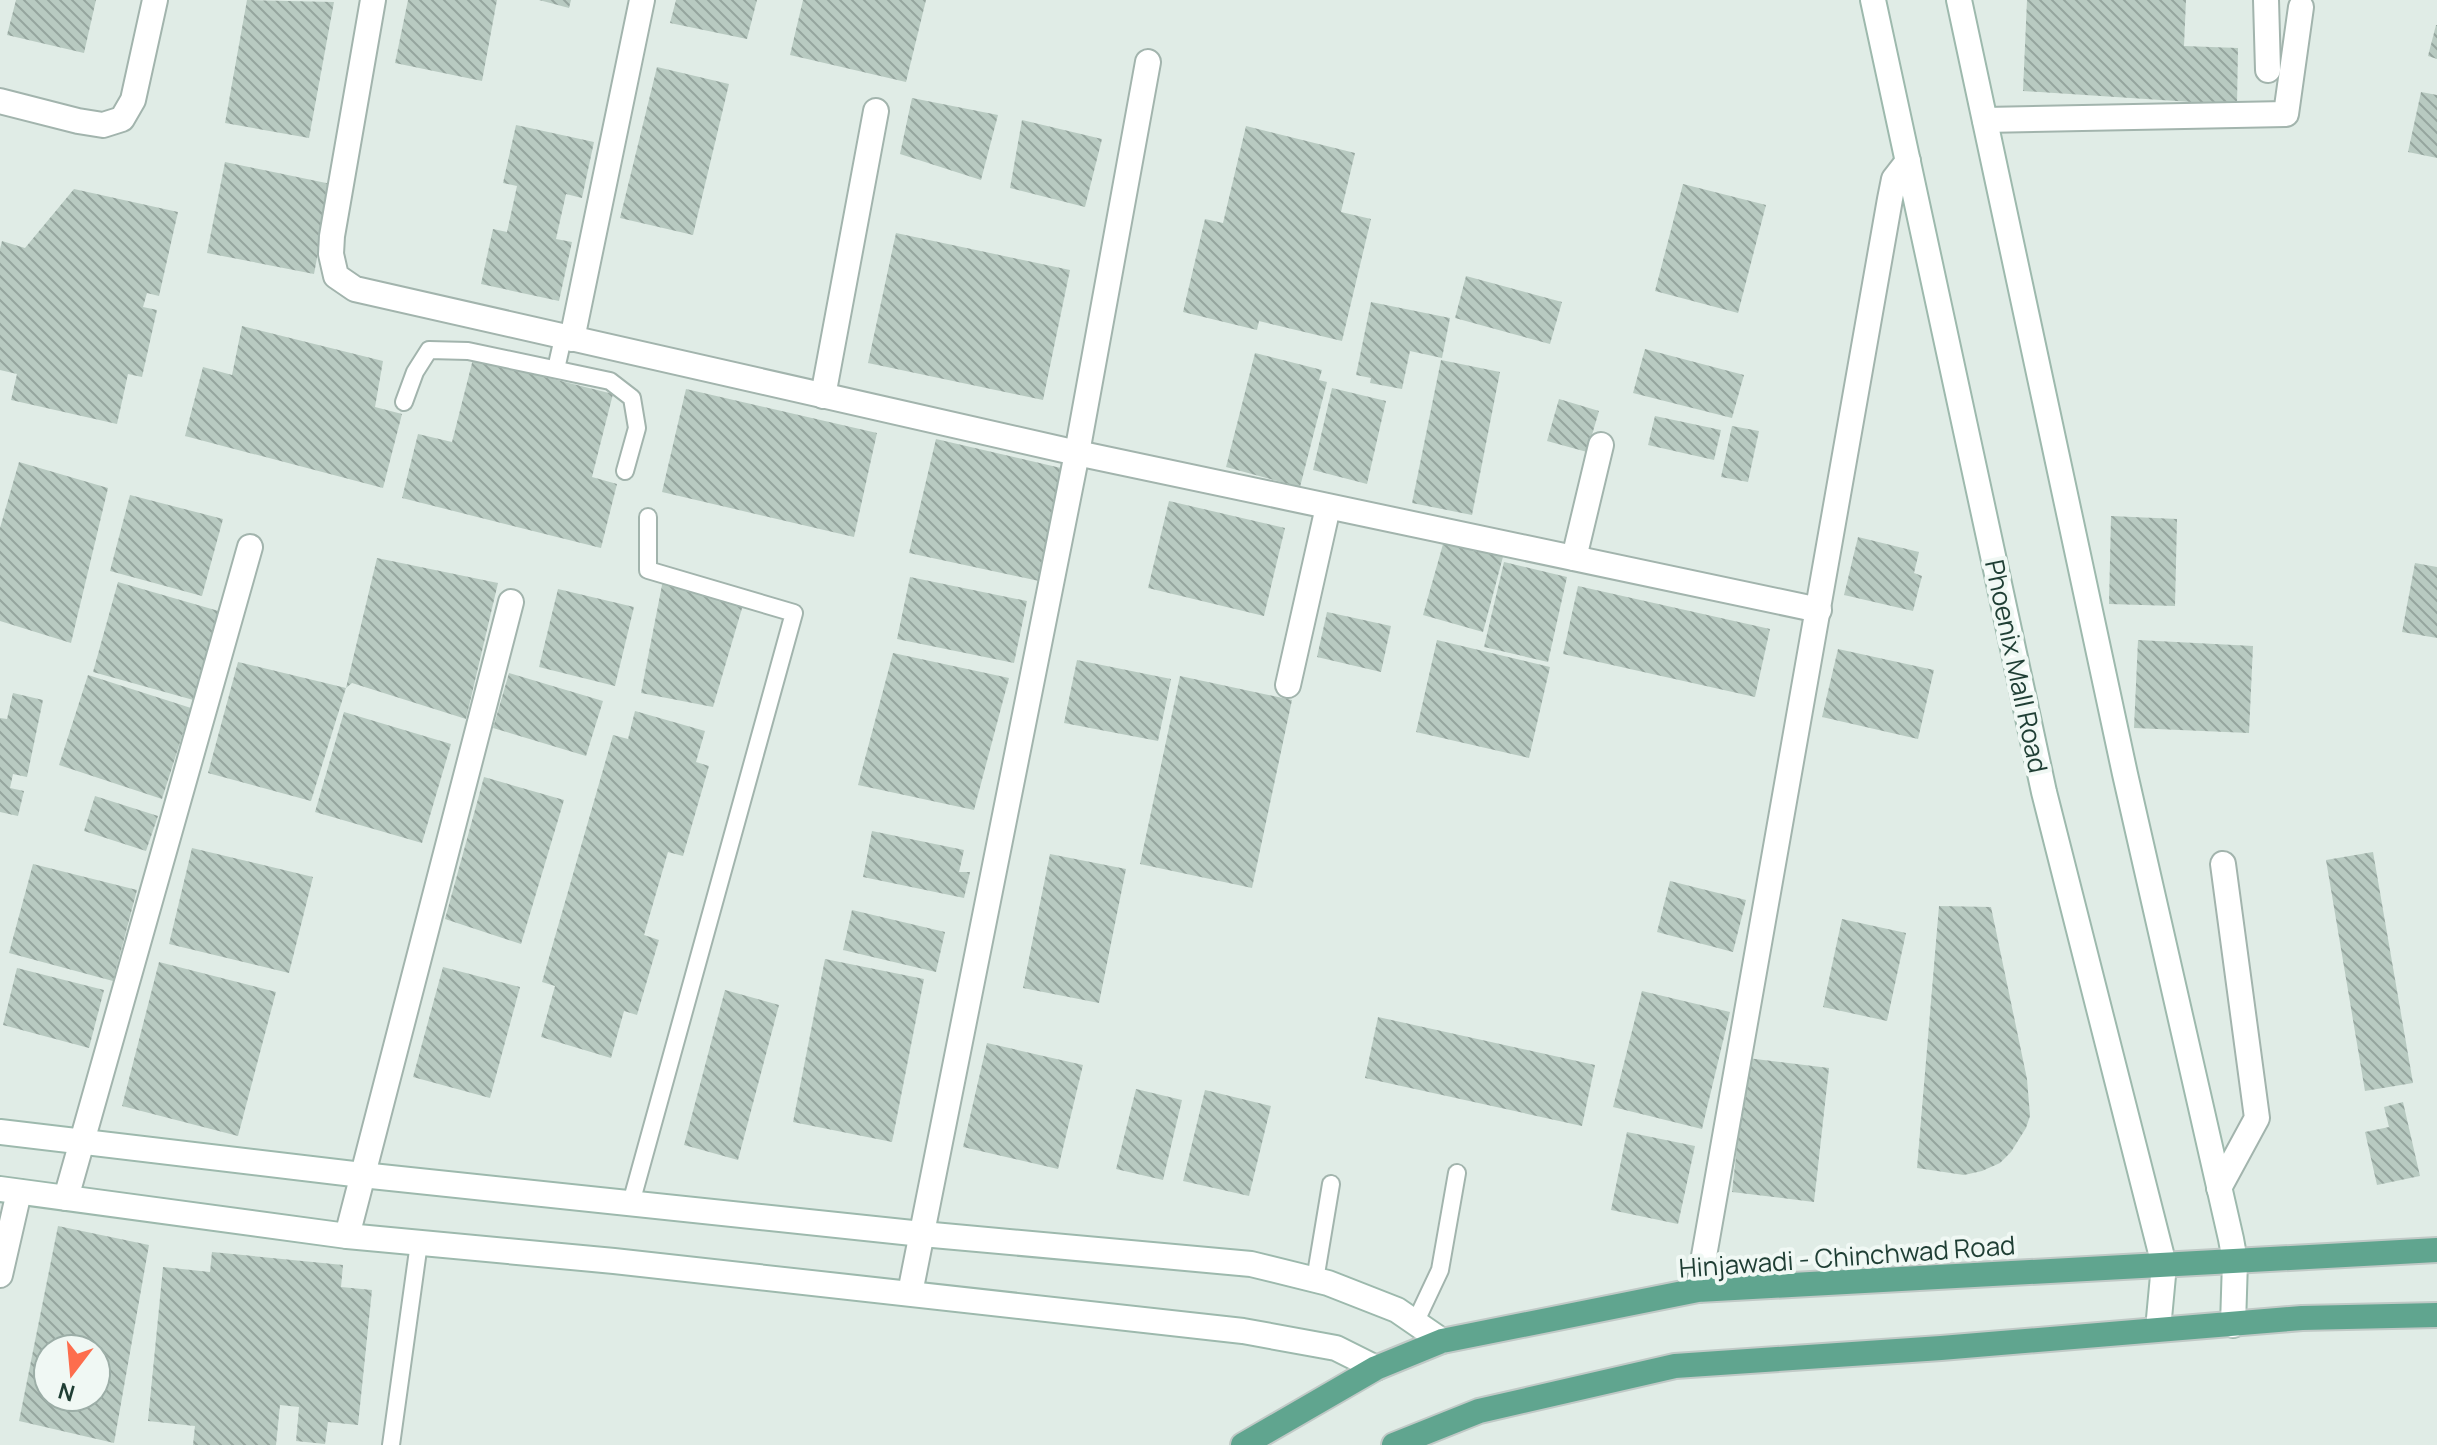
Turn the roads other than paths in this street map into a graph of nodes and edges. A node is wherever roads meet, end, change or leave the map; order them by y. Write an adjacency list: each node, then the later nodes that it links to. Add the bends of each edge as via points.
1 (155, 0): 10 (street, via 133,100 122,119 103,125)
2 (373, 0): 14 (street, via 332,236 336,276 382,297)
3 (642, 0): 14 (street)
4 (1873, 0): 13 (street, Phoenix Mall Road)
5 (1959, 0): 12 (street)
6 (2266, 0): 9 (street)
7 (2301, 7): 12 (street, via 2286,114)
8 (1148, 62): 19 (street)
9 (2268, 70)
10 (0, 101)
11 (876, 111): 16 (street)
12 (1985, 120): 34 (street)
13 (1908, 161): 26 (street, via 1894,179 1890,199); 43 (street, Phoenix Mall Road, via 2044,792)
14 (568, 339): 15 (lane); 16 (street)
15 (556, 369): 17 (lane, via 468,351 429,350); 20 (lane, via 610,381 632,398 637,428)
16 (823, 396): 19 (street)
17 (404, 402)
18 (1601, 445): 24 (street)
19 (1077, 453): 21 (street); 38 (street)
20 (625, 471)
21 (1328, 507): 24 (street); 27 (street)
22 (648, 517): 37 (lane, via 648,570 794,613)
23 (250, 547): 30 (street)
24 (1574, 558): 26 (street)
25 (511, 602): 32 (street)
26 (1819, 610): 46 (street)
27 (1288, 685)
28 (2223, 864): 34 (street, via 2257,1118)
29 (0, 1132): 30 (street)
30 (82, 1143): 32 (street); 36 (street)
31 (1457, 1173): 49 (lane, via 1440,1270)
32 (362, 1175): 37 (street); 39 (street)
33 (1331, 1184): 45 (lane)
34 (2219, 1188): 42 (street)
35 (10, 1190): 36 (street); 44 (street)
36 (66, 1198): 39 (street)
37 (631, 1203): 38 (street)
38 (922, 1234): 45 (street, via 1251,1264); 47 (street)
39 (347, 1236): 40 (street)
40 (419, 1243): 47 (street); 54 (lane)
41 (2437, 1250): 42 (main road, Hinjawadi - Chinchwad Road)
42 (2235, 1261): 43 (main road, Hinjawadi - Chinchwad Road); 50 (street)
43 (2164, 1265): 46 (main road, Hinjawadi - Chinchwad Road); 51 (street, Phoenix Mall Road)
44 (0, 1275)
45 (1315, 1280): 49 (street, via 1397,1310)
46 (1698, 1290): 52 (main road, Hinjawadi - Chinchwad Road)
47 (910, 1293): 53 (street, via 1243,1331 1336,1348)
48 (2437, 1315): 50 (main road)
49 (1415, 1323): 52 (street)
50 (2233, 1325): 51 (main road)
51 (2158, 1329): 56 (main road, via 1675,1366 1479,1411)
52 (1442, 1341): 53 (main road, Hinjawadi - Chinchwad Road)
53 (1376, 1368): 55 (main road, Hinjawadi - Chinchwad Road)
54 (391, 1445)
55 (1243, 1445)
56 (1394, 1445)

